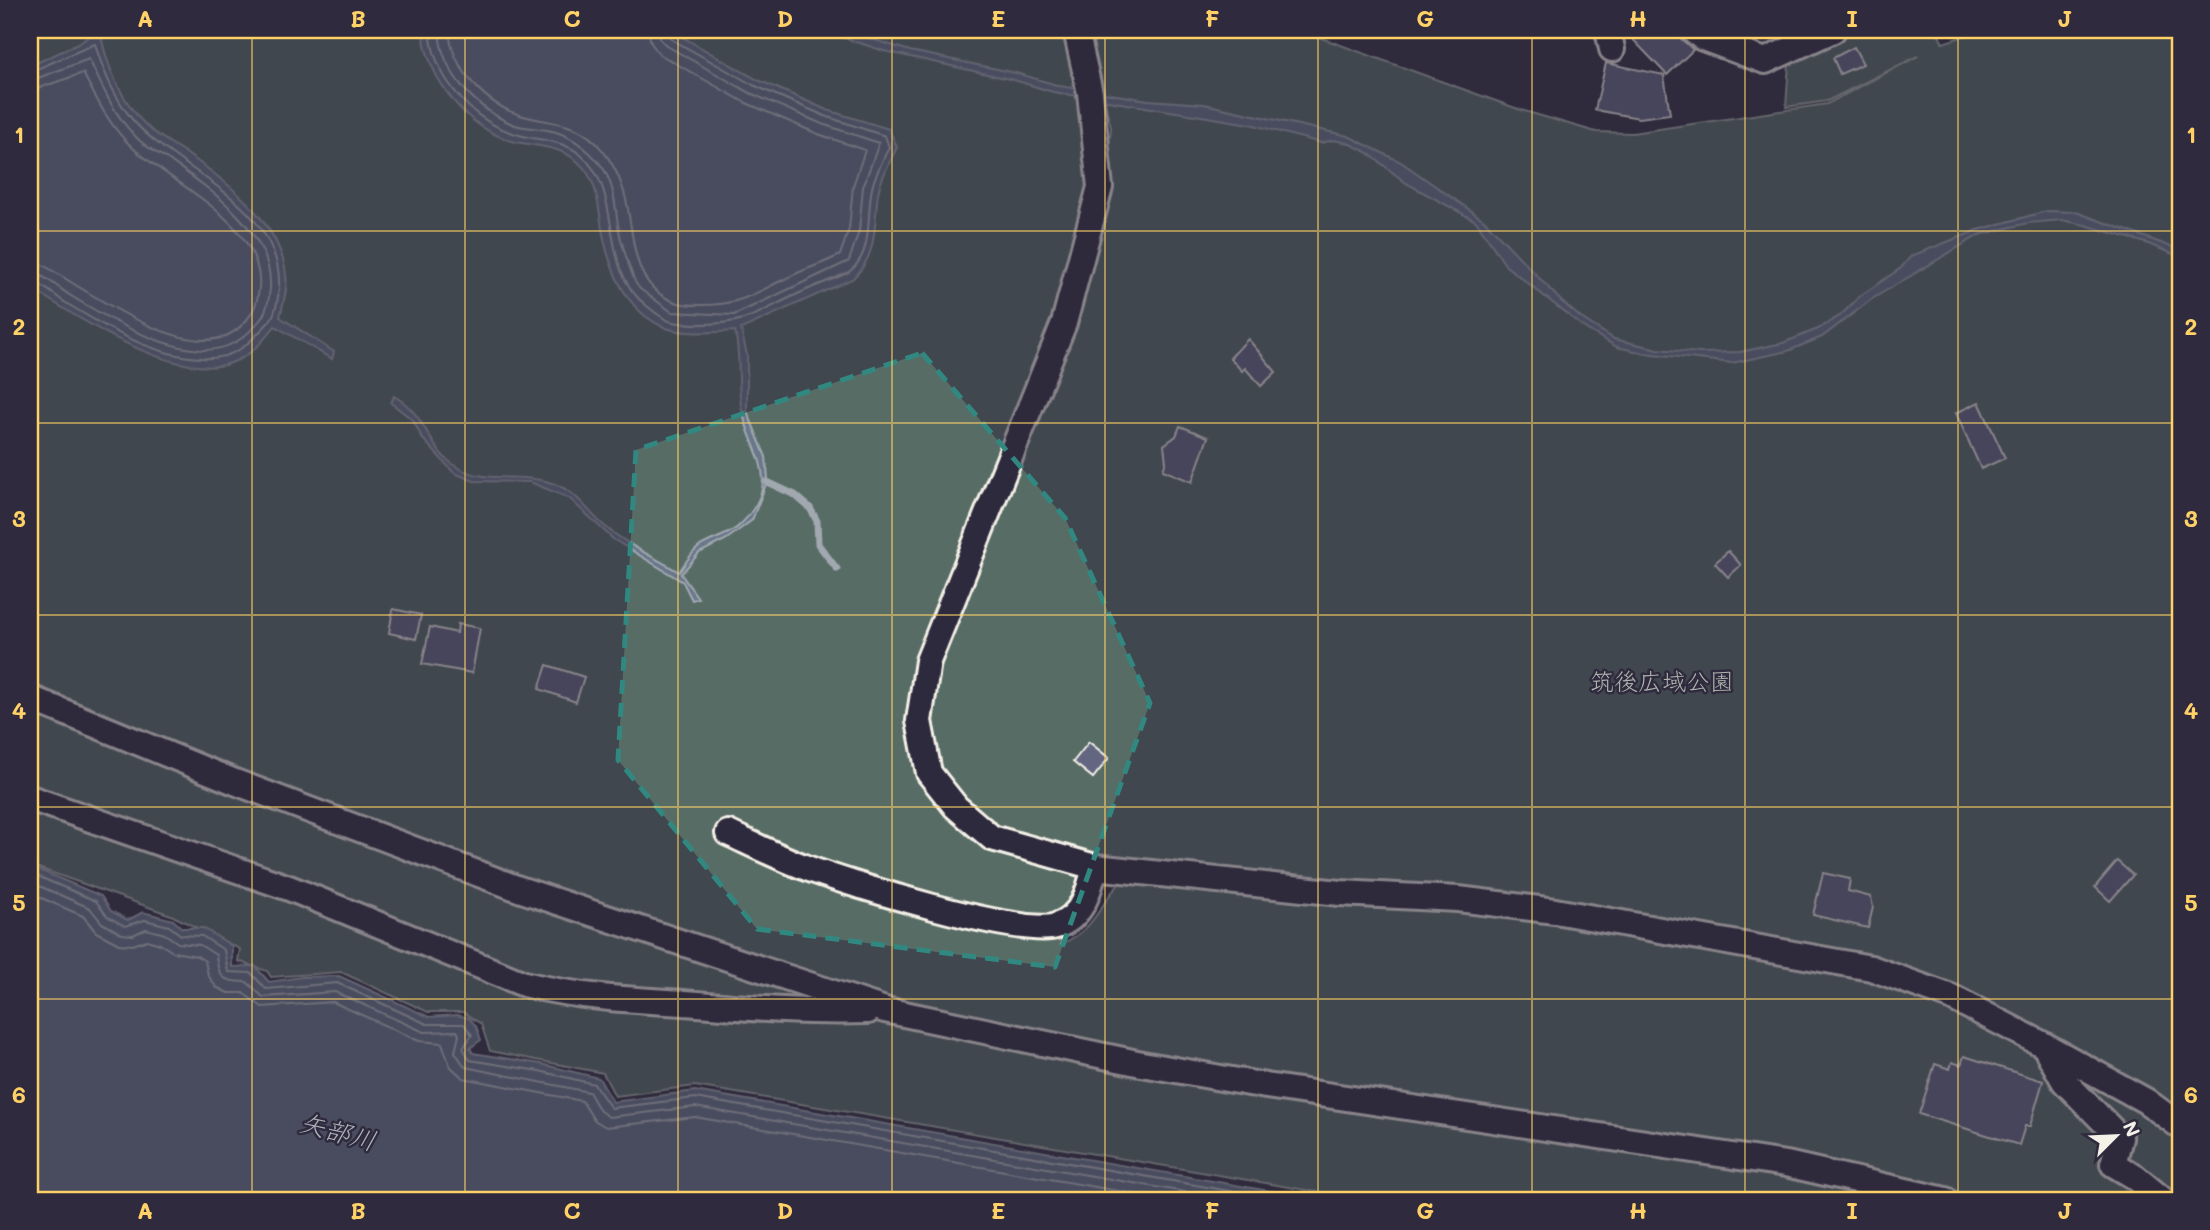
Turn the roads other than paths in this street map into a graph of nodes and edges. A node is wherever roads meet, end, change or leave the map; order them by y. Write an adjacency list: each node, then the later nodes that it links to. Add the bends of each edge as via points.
1 (1076, 30): 7 (street, via 1090,93 1100,187 1064,323 928,661 919,721 929,773 956,807 992,838)
2 (1692, 30): 3 (street, via 1765,61)
3 (1833, 30)
4 (30, 698): 8 (street, via 235,782 519,889)
5 (30, 798): 8 (street, via 289,888 534,987 618,999 797,1012)
6 (728, 833): 7 (street, via 810,869 1012,926 1055,928 1074,916 1087,897)
7 (1095, 867): 9 (street, via 1555,911 1871,968 1951,998)
8 (885, 1010): 11 (street, via 1142,1064 1786,1164)
9 (2045, 1045): 10 (street, via 2146,1101); 12 (street, via 2064,1081 2120,1138 2113,1164)
10 (2180, 1126)
11 (1945, 1200)
12 (2163, 1200)

